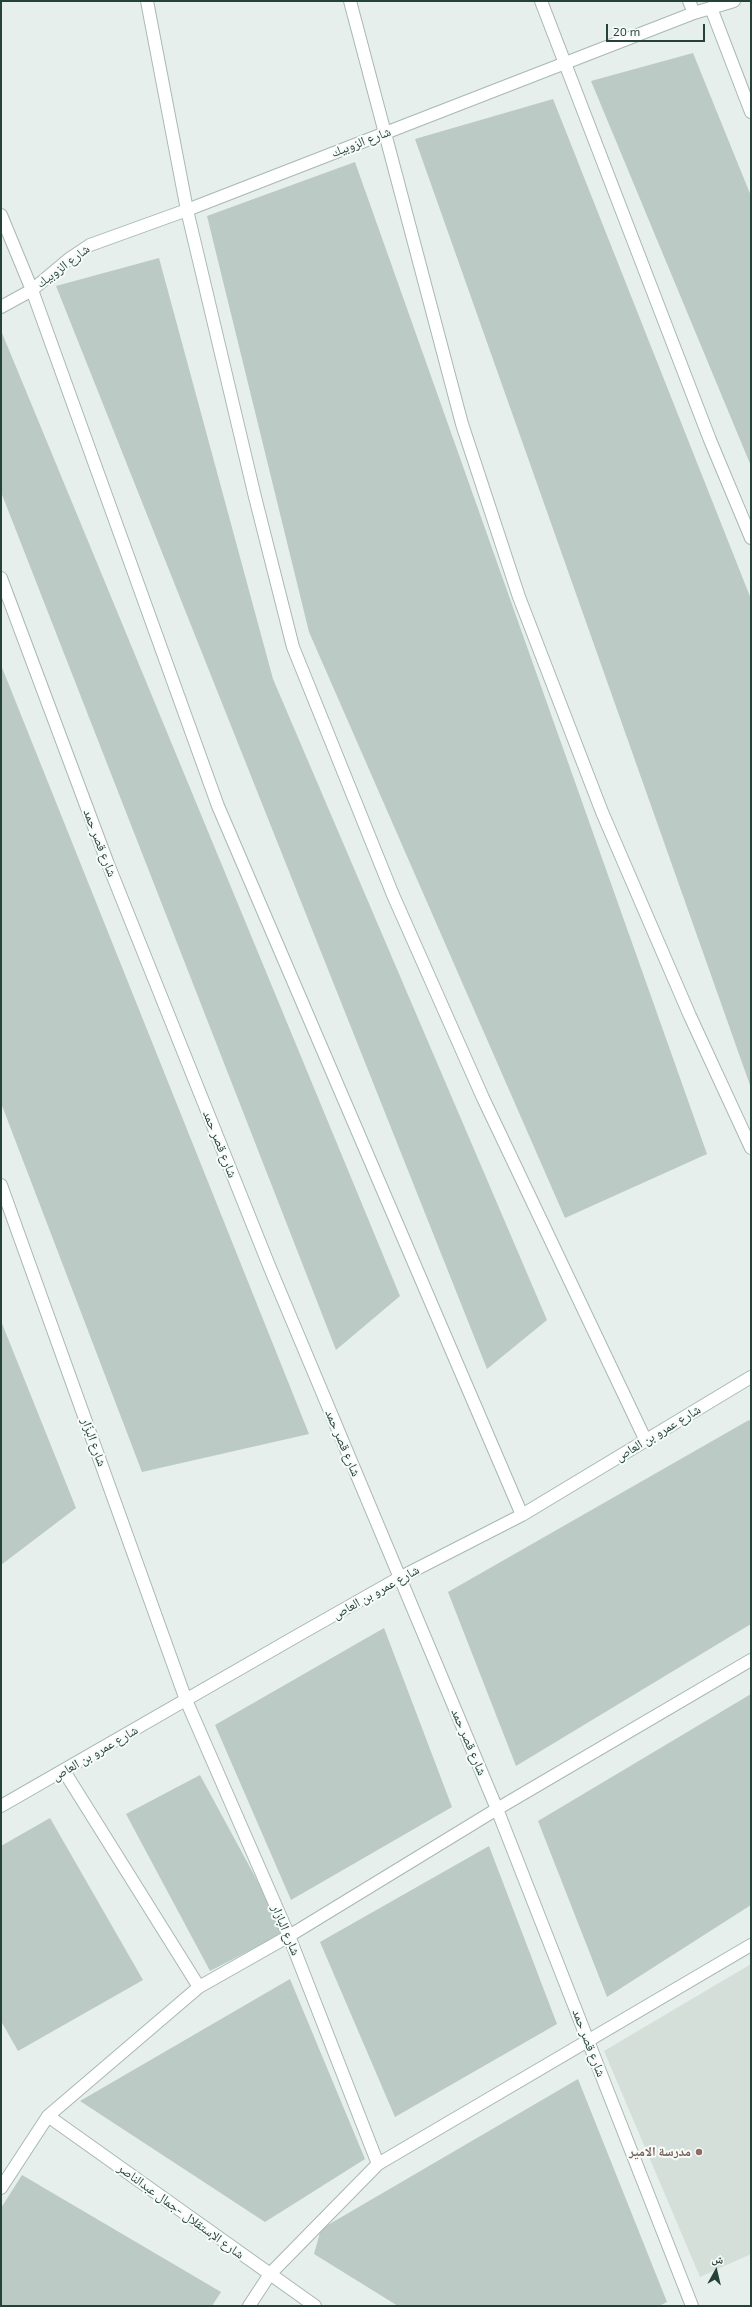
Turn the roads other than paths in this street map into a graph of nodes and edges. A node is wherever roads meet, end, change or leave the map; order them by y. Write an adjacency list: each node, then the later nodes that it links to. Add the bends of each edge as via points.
1 (147, 1): 11 (street)
2 (350, 1): 10 (street)
3 (541, 1): 8 (street)
4 (689, 1): 7 (street)
5 (734, 1): 6 (street, شارع الزوبيك)
6 (711, 8): 7 (street, شارع الزوبيك); 9 (street)
7 (694, 13): 8 (street, شارع الزوبيك)
8 (564, 63): 10 (street, شارع الزوبيك); 15 (street, via 710,440)
9 (751, 112)
10 (384, 133): 11 (street, شارع الزوبيك); 17 (street, via 462,424 519,597 602,812 690,1016)
11 (187, 210): 13 (street, شارع الزوبيك, via 90,244); 20 (street, via 293,647 402,916 483,1098)
12 (1, 215): 13 (street)
13 (32, 290): 14 (street, شارع الزوبيك); 21 (street, via 218,806)
14 (1, 307)
15 (751, 538)
16 (1, 578): 22 (street, شارع قصر حمد, via 108,864 267,1261)
17 (751, 1148)
18 (1, 1185): 24 (street, شارع البزّار)
19 (751, 1377): 20 (street, شارع عمرو بن العاص)
20 (646, 1441): 21 (street, شارع عمرو بن العاص)
21 (522, 1515): 22 (street, شارع عمرو بن العاص)
22 (399, 1578): 24 (street, شارع عمرو بن العاص); 27 (street, شارع قصر حمد)
23 (751, 1660): 27 (street)
24 (186, 1700): 25 (street, شارع عمرو بن العاص); 28 (street, شارع البازار)
25 (64, 1771): 26 (street, شارع عمرو بن العاص); 30 (street)
26 (1, 1806)
27 (497, 1809): 28 (street); 31 (street, شارع قصر حمد)
28 (289, 1936): 30 (street); 33 (street, شارع البازار)
29 (751, 1945): 31 (street)
30 (198, 1987): 32 (street)
31 (588, 2040): 33 (street); 38 (street, شارع قصر حمد)
32 (48, 2116): 34 (street); 35 (street, شارع الإستقلال -جمال عبدالناصر)
33 (378, 2164): 35 (street)
34 (1, 2188)
35 (270, 2274): 36 (street); 37 (street, شارع الإستقلال -جمال عبدالناصر)
36 (249, 2306)
37 (315, 2306)
38 (692, 2306)

